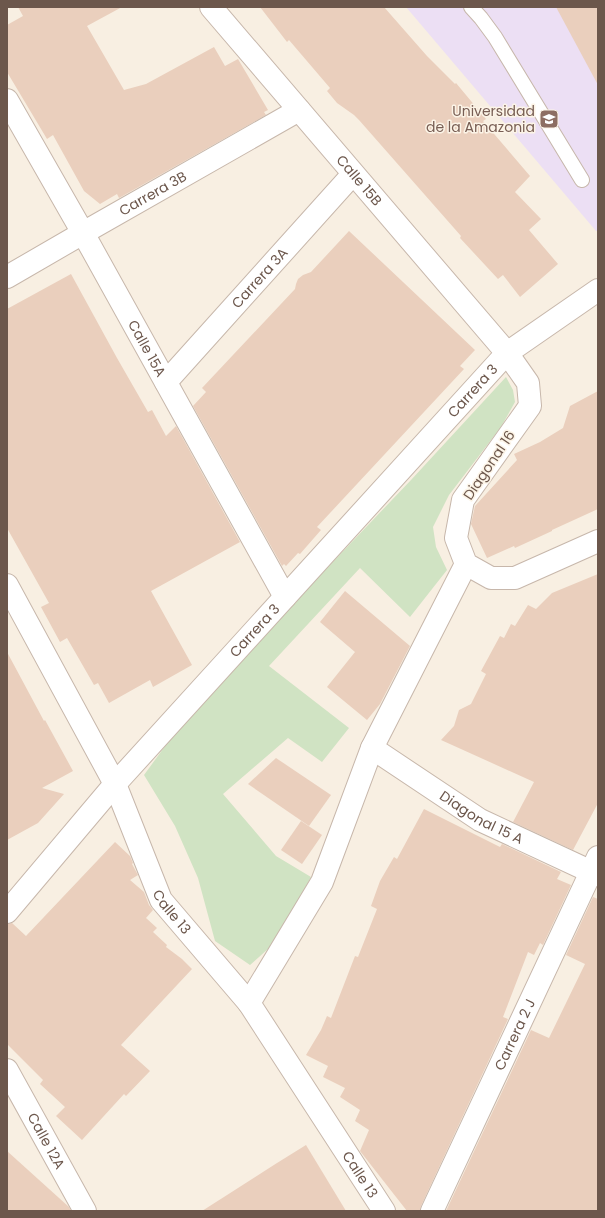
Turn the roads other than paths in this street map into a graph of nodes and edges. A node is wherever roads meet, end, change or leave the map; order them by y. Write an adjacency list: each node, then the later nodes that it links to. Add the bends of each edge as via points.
1 (211, 7): 4 (street, Calle 15B)
2 (471, 7): 6 (lane, via 495,37)
3 (7, 100): 7 (street, Calle 15A)
4 (299, 110): 5 (street, Calle 15B); 7 (street, Carrera 3B)
5 (353, 174): 10 (street, Calle 15B); 11 (street, Carrera 3A)
6 (582, 180)
7 (83, 233): 8 (street, Carrera 3B); 11 (street, Calle 15A)
8 (7, 277)
9 (598, 290): 10 (street, Carrera 3)
10 (507, 353): 13 (street, Diagonal 16, via 528,382 530,406 463,500 456,538); 15 (street, Carrera 3)
11 (166, 382): 15 (street, Calle 15A)
12 (598, 541): 13 (street, via 515,578 491,578)
13 (466, 564): 16 (street)
14 (7, 585): 17 (street, Calle 13)
15 (285, 597): 17 (street, Carrera 3)
16 (372, 748): 18 (street, Diagonal 15 A, via 480,820); 20 (street, via 322,882)
17 (115, 784): 19 (street, Carrera 3); 20 (street, Calle 13, via 161,900)
18 (596, 868): 24 (street, Carrera 2 J)
19 (7, 912)
20 (249, 1003): 23 (street, Calle 13)
21 (7, 1070): 22 (street, Calle 12A)
22 (85, 1211)
23 (384, 1211)
24 (432, 1211)

